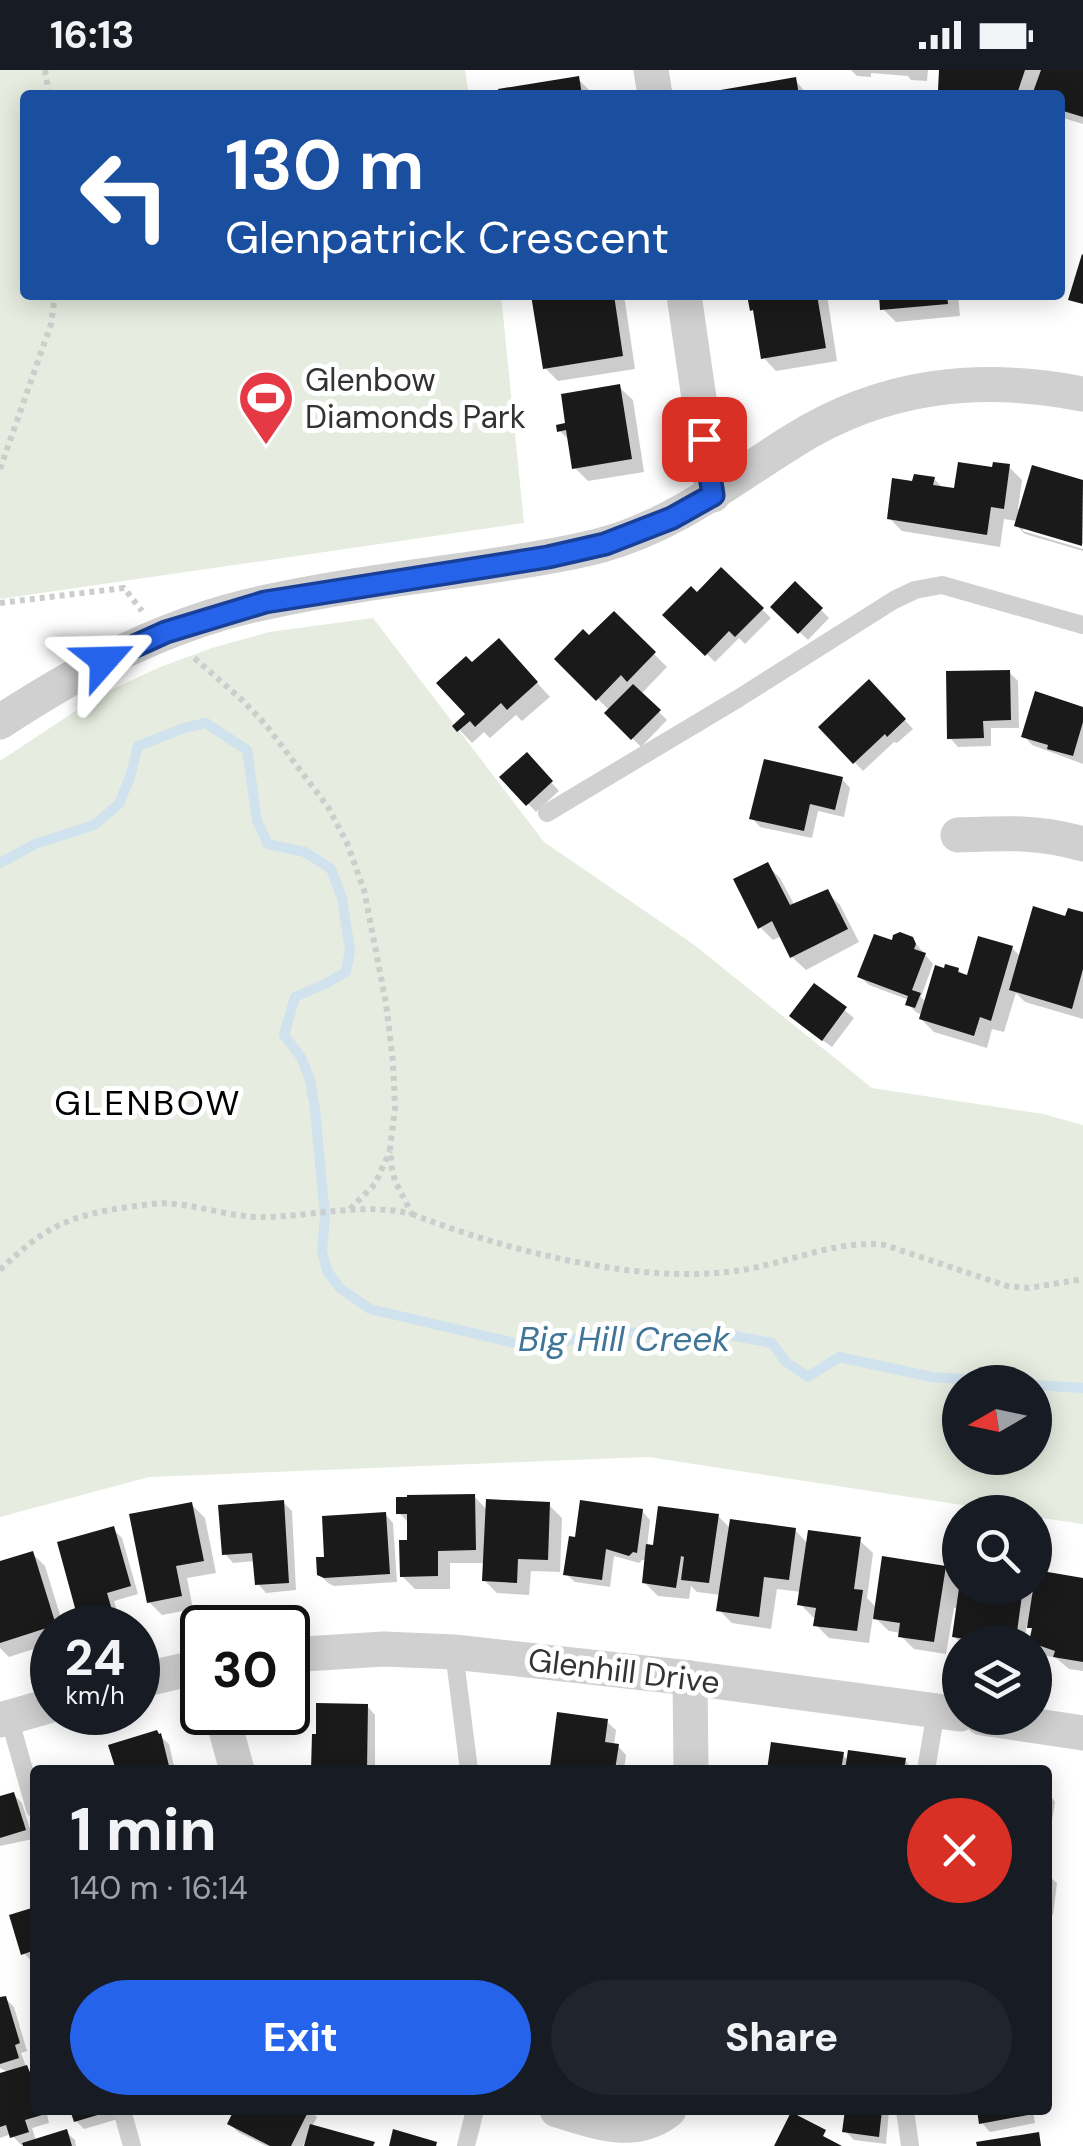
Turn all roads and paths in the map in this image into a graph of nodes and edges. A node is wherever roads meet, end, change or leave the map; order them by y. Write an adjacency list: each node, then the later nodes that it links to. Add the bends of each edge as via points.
1 (54, 300): 4 (path)
2 (685, 300): 5 (street)
3 (1083, 394): 5 (street, via 968,384 859,406)
4 (0, 470)
5 (713, 495): 10 (street, via 590,548 283,598 201,620 104,660)
6 (0, 603): 7 (path, via 124,588)
7 (143, 612)
8 (1083, 625): 11 (lane, via 942,585 914,590)
9 (190, 654): 14 (path, via 266,725 347,843 364,890 386,1003 395,1108)
10 (0, 722)
11 (547, 812)
12 (958, 835): 13 (street, via 1022,832)
13 (1083, 844)
14 (390, 1148): 15 (path, via 374,1184); 16 (path, via 395,1181)
15 (348, 1210): 16 (path); 17 (path, via 250,1218 162,1203 113,1209 56,1225)
16 (412, 1214): 18 (path, via 492,1242 628,1270 736,1272 873,1244 1006,1286)
17 (0, 1270)
18 (1083, 1279)
19 (454, 1652): 20 (street, Glenhill Drive); 21 (street, Glenhill Drive); 30 (lane)
20 (310, 1654)
21 (690, 1678): 23 (street, Glenhill Drive); 31 (street)
22 (30, 1711): 24 (street)
23 (942, 1711)
24 (4, 1718): 33 (lane)
25 (942, 1728): 32 (lane)
26 (1052, 1728): 27 (street)
27 (1083, 1732)
28 (228, 1735): 29 (street)
29 (237, 1765)
30 (468, 1765)
31 (691, 1765)
32 (928, 1765)
33 (30, 1794)
34 (123, 2115): 39 (lane)
35 (474, 2115): 40 (lane)
36 (574, 2115): 37 (street, via 626,2127)
37 (661, 2115)
38 (906, 2115): 41 (lane)
39 (132, 2146)
40 (466, 2146)
41 (910, 2146)

